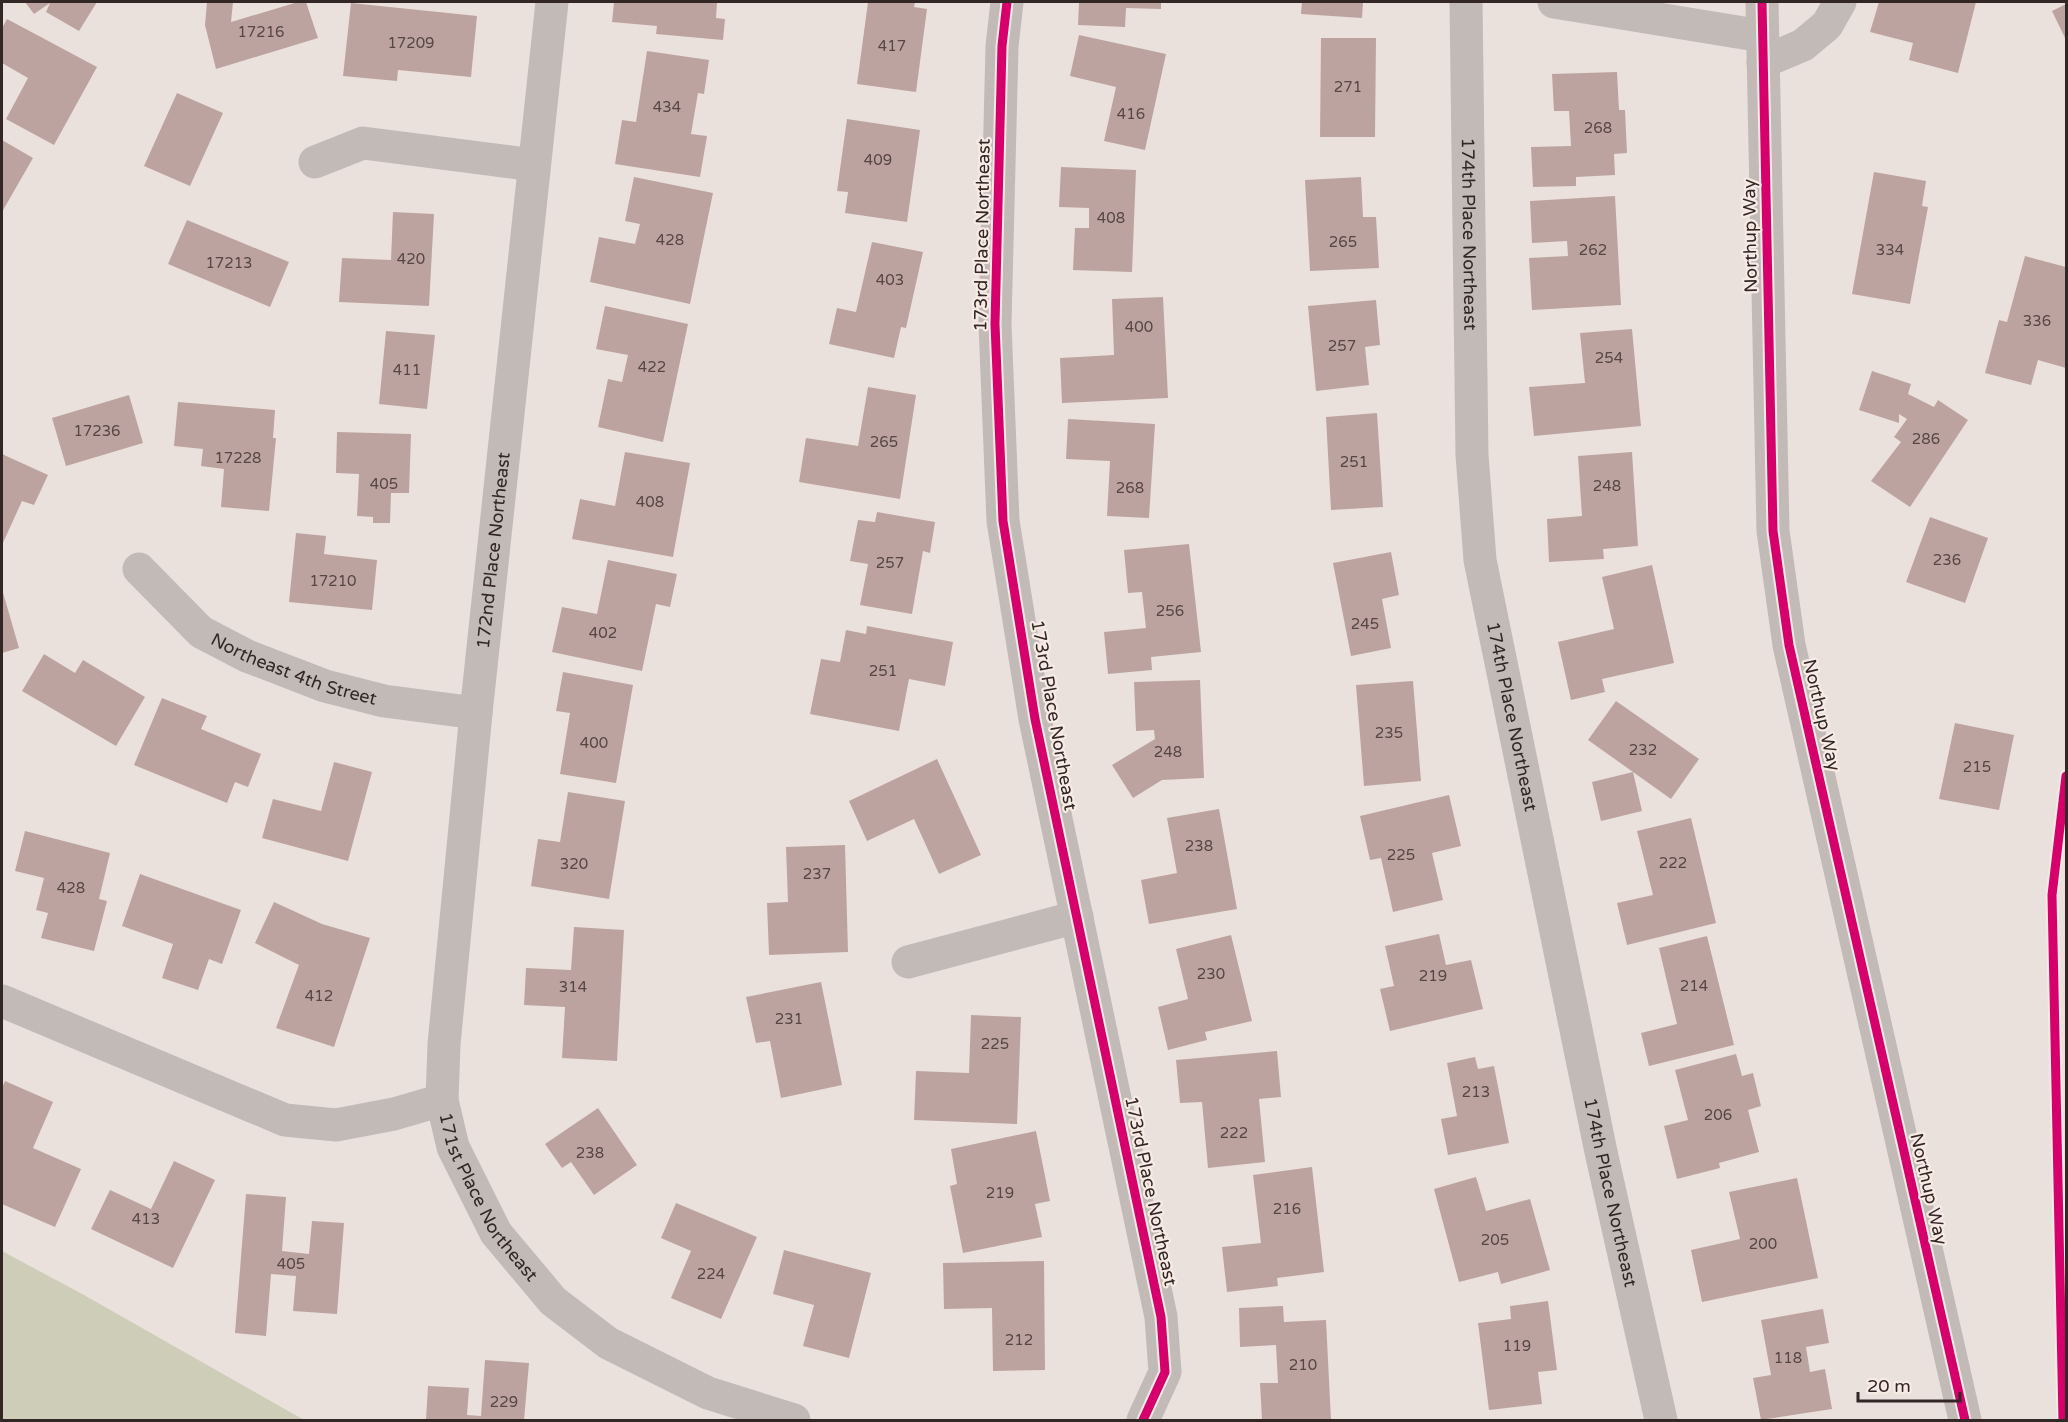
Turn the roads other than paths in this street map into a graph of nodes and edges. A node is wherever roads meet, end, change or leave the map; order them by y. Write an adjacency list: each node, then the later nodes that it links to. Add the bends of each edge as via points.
1 (552, 2): 9 (street, 172nd Place Northeast)
2 (1007, 2): 12 (street, 173rd Place Northeast, via 1002,46 995,324 1004,521 1035,719)
3 (1466, 2): 18 (street, 174th Place Northeast, via 1472,455 1479,560 1601,1152)
4 (1554, 2): 7 (street)
5 (1762, 2): 7 (street, Northup Way)
6 (1840, 2): 7 (street, via 1827,25 1803,45)
7 (1763, 49): 19 (street, Northup Way, via 1773,531 1789,645)
8 (315, 162): 9 (street, via 363,143)
9 (534, 165): 11 (street, 172nd Place Northeast)
10 (139, 568): 11 (street, Northeast 4th Street, via 201,632 247,656 325,686 384,701)
11 (476, 713): 15 (street, 172nd Place Northeast)
12 (1077, 917): 13 (street); 17 (street, 173rd Place Northeast, via 1161,1317 1165,1372)
13 (908, 962)
14 (2, 1001): 15 (street, 171st Place Northeast, via 285,1120 336,1125)
15 (442, 1100): 16 (street, 171st Place Northeast, via 453,1147 496,1233 553,1301 608,1343 708,1393)
16 (794, 1420)
17 (1143, 1420)
18 (1661, 1420)
19 (1965, 1420)

